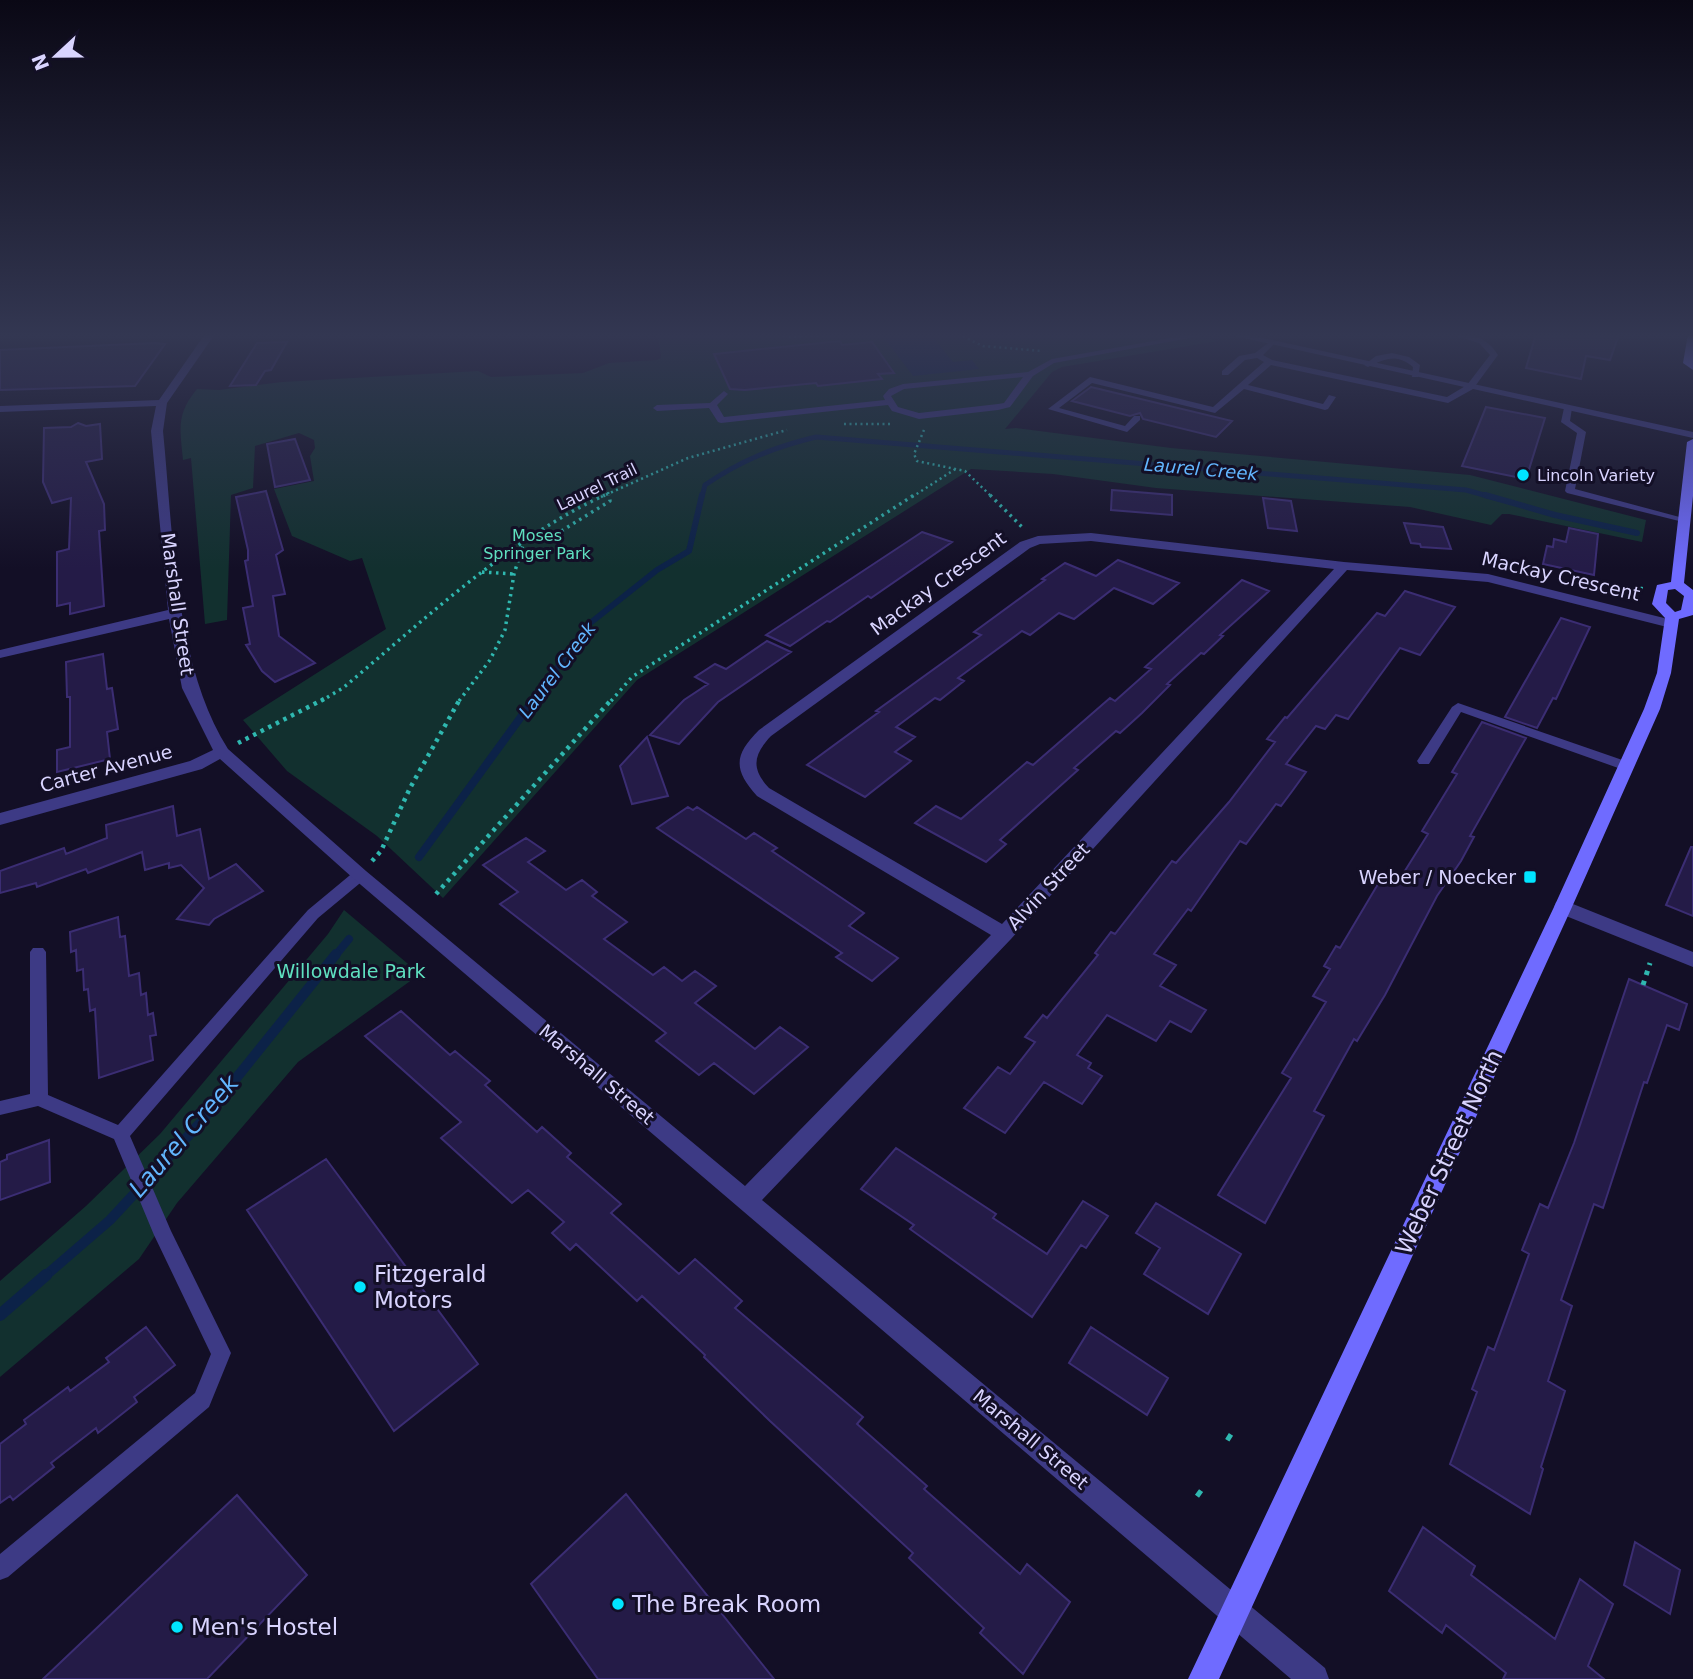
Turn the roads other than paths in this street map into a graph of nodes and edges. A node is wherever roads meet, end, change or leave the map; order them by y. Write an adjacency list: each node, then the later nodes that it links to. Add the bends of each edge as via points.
1 (160, 412): 16 (street, Marshall Street, via 157,431)
2 (716, 412): 3 (lane, via 721,420)
3 (793, 412)
4 (904, 412): 5 (lane, via 919,416)
5 (951, 412)
6 (1065, 412): 9 (lane, via 1127,429)
7 (1567, 412): 12 (lane, via 1565,422 1582,432 1570,491)
8 (1588, 412): 10 (street)
9 (1137, 418)
10 (1693, 435)
11 (1693, 442): 12 (main road, Weber Street North)
12 (1686, 516): 14 (main road, Weber Street North)
13 (1344, 566): 17 (street, Mackay Crescent, via 1488,578); 25 (street, Alvin Street); 25 (street, Mackay Crescent, via 1091,537 1038,540 1025,545 753,745 745,761 750,779 763,792)
14 (1677, 584): 15 (lane); 17 (main road, Weber Street North, via 1662,588 1659,604); 17 (main road, Weber Street North, via 1691,595 1688,612)
15 (1693, 588)
16 (175, 614): 18 (street); 19 (street, Marshall Street, via 190,688)
17 (1672, 621): 21 (main road, Weber Street North, via 1664,673)
18 (0, 654)
19 (222, 752): 22 (street, Carter Avenue, via 196,765); 23 (street, Marshall Street)
20 (1424, 761): 21 (lane, via 1458,707)
21 (1626, 766): 24 (main road, Weber Street North)
22 (0, 819)
23 (360, 875): 30 (lane, via 313,914); 31 (street, Marshall Street)
24 (1563, 907): 27 (street); 33 (main road, Weber Street North)
25 (1004, 934): 31 (street, Alvin Street)
26 (38, 952): 28 (lane)
27 (1693, 960)
28 (39, 1100): 29 (lane); 30 (lane)
29 (0, 1108)
30 (121, 1134): 32 (lane, via 163,1235 221,1353 202,1401)
31 (746, 1200): 33 (street, Marshall Street)
32 (0, 1569)
33 (1235, 1612): 34 (main road, Weber Street North); 35 (street, Marshall Street)
34 (1203, 1679)
35 (1314, 1679)

